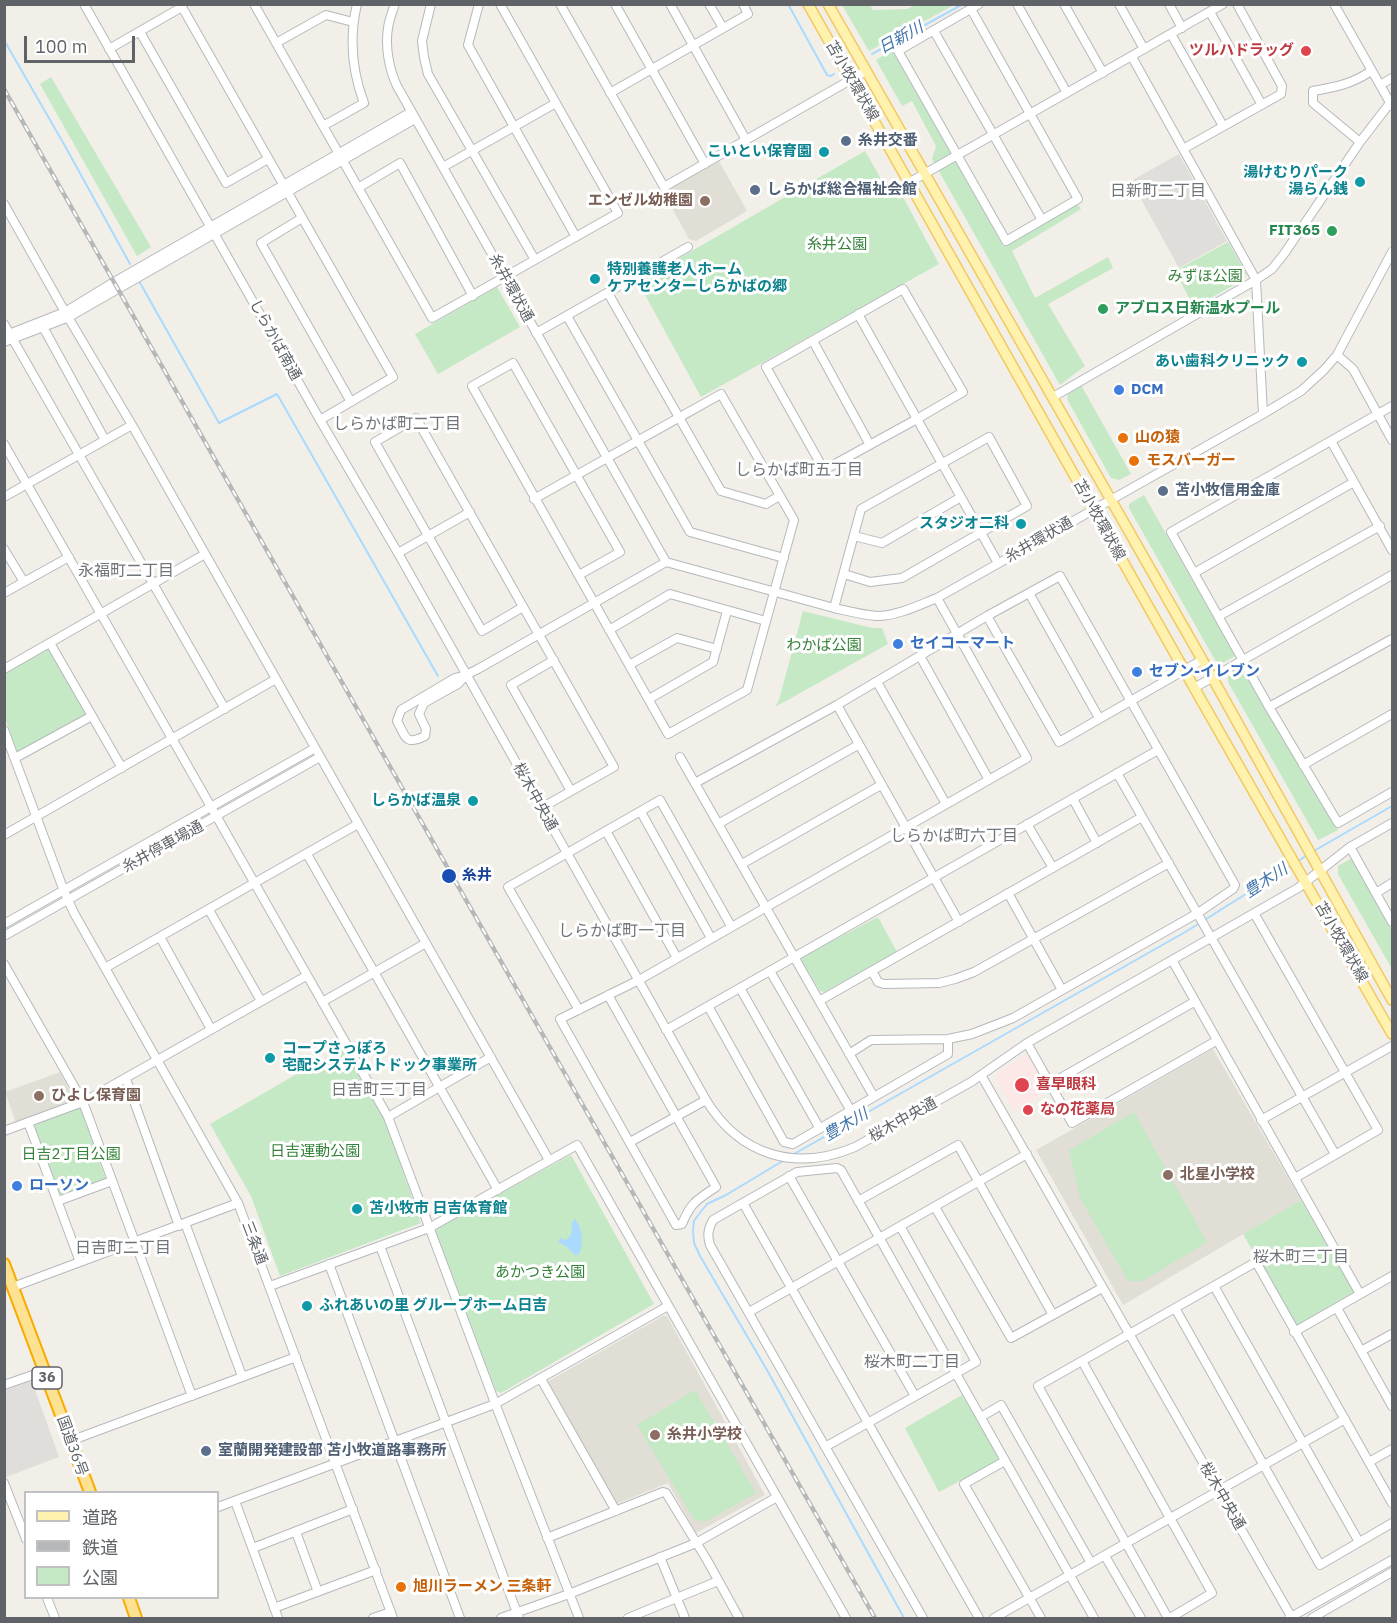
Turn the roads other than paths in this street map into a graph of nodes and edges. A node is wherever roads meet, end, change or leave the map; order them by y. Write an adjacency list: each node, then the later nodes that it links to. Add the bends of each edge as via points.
1 (267, 4): 23 (street)
2 (357, 4): 26 (street)
3 (395, 4): 50 (street, 糸井環状通, via 388,28 388,58 393,78)
4 (431, 4): 58 (street, via 422,40 428,74)
5 (479, 4): 53 (street, via 468,45)
6 (500, 4): 46 (street)
7 (560, 4): 44 (street)
8 (615, 4): 37 (street)
9 (670, 4): 33 (street)
10 (709, 4): 27 (street)
11 (743, 4): 27 (street, via 748,14)
12 (808, 4): 42 (main road, 苫小牧環状線)
13 (828, 4): 38 (main road, 苫小牧環状線)
14 (980, 4): 24 (street)
15 (1017, 4): 45 (street)
16 (1064, 4): 40 (street)
17 (1119, 4): 35 (street)
18 (1169, 4): 28 (street)
19 (1223, 4): 25 (street)
20 (1237, 4): 47 (street, via 1282,86 1281,94)
21 (1334, 4): 39 (street)
22 (87, 5): 34 (street, しらかば南通)
23 (256, 7): 32 (street)
24 (971, 9): 29 (street); 49 (street)
25 (1210, 12): 28 (street); 47 (street)
26 (353, 22): 32 (street, via 326,15); 51 (street, via 354,64 364,103)
27 (723, 28): 33 (street)
28 (1182, 28): 31 (street)
29 (934, 30): 54 (street); 59 (street, via 898,51)
30 (140, 32): 34 (street); 61 (street, via 226,183); 61 (street, via 182,7)
31 (1171, 34): 35 (street); 52 (street)
32 (276, 43): 51 (street)
33 (693, 46): 37 (street); 55 (street)
34 (109, 49): 71 (street, しらかば南通)
35 (1144, 49): 36 (street)
36 (1131, 57): 40 (street); 57 (street)
37 (651, 69): 44 (street); 62 (street)
38 (866, 71): 42 (street); 64 (main road, 苫小牧環状線)
39 (1371, 71): 43 (street); 56 (street, via 1340,86 1312,91 1313,103)
40 (1102, 73): 45 (street)
41 (1392, 78): 43 (street)
42 (850, 80): 55 (street); 65 (main road, 苫小牧環状線)
43 (1380, 85): 48 (street)
44 (610, 93): 62 (street, via 663,187)
45 (1067, 93): 49 (street)
46 (556, 103): 53 (street); 72 (street, via 618,213)
47 (1262, 105): 52 (street)
48 (1391, 105): 56 (street)
49 (1030, 114): 54 (street); 70 (street, via 1078,199)
50 (413, 115): 60 (street); 63 (street, 糸井環状通)
51 (323, 126): 60 (street)
52 (1223, 126): 57 (street)
53 (514, 127): 58 (street); 72 (street)
54 (993, 135): 59 (street); 70 (street)
55 (746, 140): 62 (street)
56 (1360, 142): 77 (street, via 1284,254)
57 (1183, 149): 77 (street)
58 (472, 150): 63 (street); 75 (street)
59 (958, 155): 64 (street); 70 (street, via 1006,241)
60 (341, 157): 66 (street); 67 (street)
61 (268, 159): 67 (street)
62 (705, 164)
63 (443, 167): 76 (street, 糸井環状通)
64 (925, 174): 65 (street); 89 (main road, 苫小牧環状線)
65 (910, 182): 115 (main road, 苫小牧環状線)
66 (358, 188): 79 (street, via 432,318); 79 (street, via 400,164)
67 (286, 189): 69 (street); 71 (street)
68 (4, 204): 80 (street)
69 (302, 218): 90 (street, via 261,243); 90 (street, via 393,377)
70 (1042, 220)
71 (213, 230): 80 (street, via 114,282); 96 (street, しらかば南通)
72 (576, 237): 75 (street)
73 (688, 247): 78 (street)
74 (1392, 252): 88 (street, 糸井環状通)
75 (535, 260): 76 (street)
76 (505, 278): 79 (street); 85 (street, 糸井環状通)
77 (1256, 280): 89 (street); 92 (street)
78 (608, 292): 82 (street); 94 (street)
79 (474, 296)
80 (67, 314): 84 (street); 86 (street); 97 (street)
81 (858, 314): 87 (street); 95 (street); 95 (street, via 903,289 963,392)
82 (567, 316): 85 (street); 100 (street)
83 (4, 324): 86 (street)
84 (43, 327): 86 (street); 98 (street)
85 (536, 333): 105 (street, 糸井環状通)
86 (8, 337): 104 (street)
87 (813, 341): 103 (street); 103 (street, via 766,367 824,470)
88 (1337, 355): 92 (street, 糸井環状通, via 1315,380); 93 (street, via 1353,369)
89 (1053, 397): 114 (main road, 苫小牧環状線)
90 (351, 402): 96 (street)
91 (1392, 406): 93 (street)
92 (1263, 414): 114 (street, 糸井環状通)
93 (1378, 415): 99 (street); 101 (street)
94 (679, 418): 100 (street); 111 (street, via 721,491 766,504); 111 (street, via 721,394)
95 (917, 419): 103 (street); 106 (street)
96 (320, 420): 124 (street, しらかば南通)
97 (132, 425): 98 (street); 123 (street)
98 (105, 440): 104 (street)
99 (1392, 440)
100 (638, 441): 105 (street); 126 (street, via 690,532)
101 (1331, 441): 108 (street); 129 (street, via 1171,532)
102 (4, 444): 109 (street)
103 (870, 445)
104 (80, 455): 109 (street); 134 (street)
105 (607, 458): 107 (street); 127 (street, 糸井環状通)
106 (942, 463): 112 (street); 118 (street, via 989,437 1027,506); 119 (street, via 861,509)
107 (576, 475): 113 (street); 113 (street, via 513,363 472,386); 131 (street, via 620,552)
108 (1354, 482): 117 (street); 129 (street)
109 (26, 484): 110 (street); 125 (street)
110 (4, 496)
111 (779, 496): 126 (street, via 794,520)
112 (961, 497): 118 (street); 119 (street, via 882,543)
113 (534, 499): 131 (street)
114 (1111, 499): 115 (street, 糸井環状通); 155 (main road, 苫小牧環状線)
115 (1093, 509): 128 (street, 糸井環状通); 159 (main road, 苫小牧環状線)
116 (470, 512): 120 (street); 120 (street, via 416,418 375,442); 140 (street)
117 (1380, 526): 122 (street); 145 (street)
118 (981, 532): 128 (street); 130 (street, via 902,578 870,582)
119 (854, 536): 130 (street)
120 (427, 537): 124 (street); 140 (street, via 482,631)
121 (4, 549): 133 (street)
122 (1392, 550)
123 (205, 554): 134 (street); 162 (street)
124 (398, 554): 160 (street, しらかば南通)
125 (69, 557): 133 (street); 143 (street)
126 (784, 558): 135 (street)
127 (666, 562): 135 (street, 糸井環状通); 139 (street)
128 (998, 563): 138 (street, 糸井環状通)
129 (1194, 573): 145 (street)
130 (844, 574): 141 (street)
131 (579, 575): 139 (street)
132 (1392, 575): 156 (street)
133 (24, 582): 136 (street)
134 (153, 584): 143 (street); 169 (street)
135 (774, 591): 141 (street, 糸井環状通); 146 (street)
136 (4, 593)
137 (1029, 593): 144 (street); 166 (street, via 1059,576); 172 (street)
138 (937, 598): 141 (street, 糸井環状通, via 890,615); 149 (street)
139 (594, 602): 147 (street); 148 (street)
140 (524, 607): 148 (street)
141 (834, 608)
142 (727, 611): 146 (street); 147 (street, via 670,594); 152 (street)
143 (101, 613): 151 (street); 174 (street)
144 (987, 616): 149 (street); 172 (street, via 1059,742)
145 (1219, 616): 156 (street)
146 (766, 621): 165 (street, via 747,690 668,734)
147 (609, 630): 157 (street)
148 (539, 634): 154 (street); 160 (street)
149 (958, 634): 153 (street); 184 (street, via 1027,758)
150 (1392, 639): 168 (street)
151 (50, 643): 158 (street); 171 (street)
152 (717, 649): 157 (street, via 676,638); 165 (street, via 713,662)
153 (920, 656): 163 (street); 184 (street)
154 (554, 660): 187 (street, via 511,685); 187 (street, via 614,767)
155 (1202, 660): 159 (street); 161 (main road, 苫小牧環状線)
156 (1243, 660): 161 (street); 168 (street)
157 (629, 665): 165 (street)
158 (4, 669)
159 (1184, 670): 164 (main road, 苫小牧環状線); 166 (street)
160 (466, 675): 160 (street, via 458,684 424,703 418,714 426,736 416,741 408,739 397,721 400,710); 192 (street, 桜木中央通)
161 (1212, 677): 164 (street); 210 (main road, 苫小牧環状線)
162 (276, 679): 169 (street); 176 (street)
163 (877, 682): 167 (street); 190 (street)
164 (1194, 688): 213 (main road, 苫小牧環状線)
165 (649, 699)
166 (1131, 700): 172 (street); 177 (street)
167 (837, 705): 175 (street); 185 (street)
168 (1269, 707): 181 (street)
169 (225, 709): 174 (street)
170 (1392, 714): 181 (street)
171 (92, 716): 179 (street); 182 (street)
172 (1100, 718)
173 (4, 730): 179 (street, 三条通)
174 (173, 740): 182 (street); 191 (street)
175 (858, 745): 186 (street); 199 (street)
176 (315, 748): 178 (street); 191 (street, 糸井停車場通)
177 (1158, 750): 183 (street); 223 (street, via 1235,885)
178 (320, 757): 195 (street, 糸井停車場通); 198 (street)
179 (15, 758): 194 (street, 三条通)
180 (680, 758): 185 (street)
181 (1303, 765): 188 (street, via 1338,823)
182 (122, 768): 194 (street)
183 (1117, 773): 189 (street); 196 (street)
184 (989, 780): 190 (street)
185 (695, 783): 199 (street)
186 (881, 785): 201 (street); 209 (street)
187 (571, 791): 192 (street)
188 (1392, 792)
189 (1073, 799): 200 (street); 204 (street)
190 (946, 804): 201 (street)
191 (211, 807): 195 (street); 216 (street, 糸井停車場通)
192 (541, 808): 207 (street, 桜木中央通)
193 (640, 812): 202 (street); 227 (street, via 660,800); 231 (street)
194 (36, 817): 203 (street); 216 (street, 三条通)
195 (216, 817): 214 (street); 219 (street, 糸井停車場通)
196 (1142, 817): 204 (street); 208 (street)
197 (1392, 823): 205 (street)
198 (358, 824): 206 (street); 233 (street)
199 (718, 824): 209 (street)
200 (1028, 824): 211 (street); 212 (street)
201 (905, 828): 212 (street); 220 (street)
202 (606, 831): 207 (street); 235 (street)
203 (4, 835)
204 (1097, 843): 211 (street)
205 (1350, 847): 210 (street); 217 (street)
206 (307, 854): 214 (street); 241 (street)
207 (566, 854): 243 (street, 桜木中央通); 253 (street, via 508,887)
208 (1169, 863): 223 (street); 232 (street)
209 (742, 864): 220 (street)
210 (1318, 866): 213 (street); 247 (main road, 苫小牧環状線)
211 (1053, 868): 218 (street)
212 (933, 878): 224 (street); 234 (street)
213 (1306, 882): 222 (street); 256 (main road, 苫小牧環状線)
214 (255, 883): 221 (street); 242 (street)
215 (1392, 884): 217 (street)
216 (64, 891): 219 (street, 三条通); 226 (street, 糸井停車場通)
217 (1376, 893): 225 (street)
218 (1008, 894): 224 (street); 232 (street)
219 (68, 901): 228 (street, 糸井停車場通); 238 (street, 三条通)
220 (766, 906): 227 (street); 234 (street)
221 (209, 910): 229 (street); 249 (street)
222 (1254, 913): 230 (street); 264 (street)
223 (1199, 915): 230 (street); 245 (street)
224 (959, 922): 240 (street)
225 (1392, 922)
226 (4, 924)
227 (731, 926): 231 (street)
228 (4, 936)
229 (160, 937): 238 (street); 254 (street)
230 (1212, 937): 236 (street); 269 (street)
231 (711, 938): 235 (street)
232 (1034, 939): 240 (street, via 974,972 939,983 884,984 878,982); 245 (street)
233 (426, 943): 241 (street); 262 (street)
234 (794, 957): 239 (street); 248 (street)
235 (676, 958): 243 (street)
236 (1172, 960): 251 (street); 259 (street)
237 (4, 964): 272 (street)
238 (105, 968): 263 (street, 三条通)
239 (770, 971): 244 (street); 273 (street)
240 (872, 971): 248 (street)
241 (374, 972): 250 (street); 268 (street)
242 (306, 976): 249 (street); 250 (street)
243 (639, 980): 246 (street); 255 (street, 桜木中央通)
244 (740, 988): 252 (street); 278 (street)
245 (1062, 990): 257 (street, via 1013,1018)
246 (608, 995): 253 (street); 274 (street)
247 (1392, 1000)
248 (819, 1001): 261 (street)
249 (261, 1002): 254 (street)
250 (322, 1002): 275 (street)
251 (1194, 1002): 258 (street); 267 (street)
252 (708, 1006): 255 (street); 278 (street, via 784,1142 793,1144)
253 (579, 1010): 280 (street, via 560,1019)
254 (211, 1029): 263 (street)
255 (666, 1030): 271 (street, 桜木中央通)
256 (1392, 1034)
257 (948, 1039): 261 (street, via 871,1040); 270 (street, via 948,1054)
258 (1216, 1041): 267 (street, via 1072,1123); 276 (street)
259 (1027, 1043): 265 (street); 267 (street)
260 (1392, 1046): 264 (street)
261 (849, 1054): 270 (street)
262 (491, 1058): 268 (street); 283 (street)
263 (158, 1060): 266 (street); 291 (street, 三条通)
264 (1344, 1073): 269 (street); 282 (street, via 1378,1130)
265 (981, 1075): 271 (street, 桜木中央通, via 855,1147 820,1158 796,1159 767,1153 737,1137); 281 (street, 桜木中央通)
266 (126, 1078): 272 (street); 294 (street)
267 (1050, 1084)
268 (440, 1088): 275 (street); 288 (street)
269 (1303, 1096): 276 (street); 282 (street)
270 (874, 1097): 273 (street)
271 (706, 1100): 274 (street)
272 (83, 1102): 277 (street); 286 (street)
273 (850, 1111): 278 (street)
274 (676, 1116): 280 (street); 280 (street, via 716,1188 696,1200 682,1224 676,1225)
275 (388, 1117): 296 (street)
276 (1261, 1120): 285 (street)
277 (28, 1122): 279 (street); 290 (street)
278 (820, 1129)
279 (4, 1131)
280 (630, 1142)
281 (1027, 1154): 287 (street); 309 (street, 桜木中央通)
282 (1335, 1154): 285 (street)
283 (549, 1160): 288 (street); 311 (street, via 577,1145)
284 (789, 1176): 289 (street, via 837,1168); 292 (street); 301 (street)
285 (1295, 1178): 310 (street)
286 (112, 1181): 290 (street); 298 (street)
287 (978, 1182): 289 (street, via 957,1145); 293 (street); 315 (street)
288 (498, 1190): 296 (street)
289 (858, 1201): 297 (street)
290 (58, 1202): 300 (street)
291 (238, 1203): 294 (street); 305 (street, 三条通)
292 (743, 1203): 308 (street); 314 (street, via 713,1220 708,1237)
293 (935, 1207): 295 (street); 315 (street, via 1011,1338)
294 (182, 1224): 298 (street); 324 (street)
295 (900, 1226): 297 (street); 323 (street, via 976,1362)
296 (429, 1228): 299 (street); 329 (street)
297 (879, 1238): 301 (street); 323 (street)
298 (135, 1242): 300 (street); 327 (street)
299 (380, 1246): 303 (street); 333 (street)
300 (80, 1262): 307 (street)
301 (838, 1262): 308 (street); 328 (street)
302 (4, 1264): 307 (highway, 国道36号 / 36)
303 (329, 1264): 305 (street); 336 (street)
304 (1392, 1276): 310 (street)
305 (270, 1286): 320 (street, 三条通)
306 (1214, 1286): 312 (street); 316 (street, via 1256,1262); 337 (street)
307 (13, 1287): 322 (highway, 国道36号 / 36)
308 (791, 1288): 314 (street); 334 (street)
309 (1102, 1288): 315 (street); 317 (street, 桜木中央通)
310 (1360, 1294): 313 (street)
311 (668, 1306): 325 (street); 347 (street)
312 (1175, 1308): 317 (street); 343 (street)
313 (1337, 1308): 316 (street); 319 (street)
314 (749, 1312): 338 (street)
315 (1053, 1315)
316 (1294, 1332): 332 (street)
317 (1129, 1334): 321 (street); 346 (street, 桜木中央通)
318 (1392, 1334): 319 (street)
319 (1361, 1351): 330 (street)
320 (296, 1357): 324 (street); 342 (street, 三条通)
321 (1082, 1361): 353 (street); 360 (street, via 1038,1386)
322 (44, 1371): 326 (street); 335 (highway, 国道36号 / 36)
323 (956, 1373): 328 (street); 331 (street)
324 (242, 1376): 327 (street)
325 (541, 1379): 329 (street); 352 (street)
326 (4, 1385)
327 (192, 1396): 335 (street)
328 (915, 1396): 334 (street)
329 (495, 1404): 333 (street); 357 (street)
330 (1392, 1406)
331 (981, 1417): 340 (street); 365 (street, via 1001,1405)
332 (1345, 1419): 337 (street); 341 (street)
333 (446, 1423): 336 (street); 378 (street)
334 (868, 1423): 338 (street); 391 (street)
335 (70, 1441): 345 (highway, 国道36号 / 36)
336 (394, 1442): 342 (street); 383 (street)
337 (1302, 1443): 343 (street); 359 (street)
338 (825, 1447): 390 (street)
339 (1392, 1449): 341 (street)
340 (1005, 1461): 368 (street); 372 (street, via 964,1484)
341 (1369, 1462): 349 (street)
342 (336, 1464): 348 (street); 351 (street, 三条通)
343 (1263, 1465): 346 (street); 359 (street, via 1320,1565)
344 (4, 1483): 356 (street)
345 (90, 1491)
346 (1219, 1491): 353 (street); 397 (street, 桜木中央通)
347 (777, 1497): 358 (street); 389 (street)
348 (234, 1501): 350 (street); 361 (street)
349 (1392, 1503)
350 (219, 1507)
351 (353, 1509): 355 (street); 366 (street, 三条通)
352 (616, 1511): 357 (street); 358 (street, via 663,1492)
353 (1171, 1518): 360 (street); 396 (street, via 1212,1593)
354 (1392, 1523): 359 (street)
355 (296, 1532): 361 (street); 370 (street)
356 (24, 1534)
357 (548, 1538): 371 (street)
358 (696, 1542): 363 (street); 369 (street)
359 (1359, 1542)
360 (1127, 1543): 362 (street); 396 (street)
361 (253, 1548): 376 (street)
362 (1105, 1556): 365 (street); 395 (street)
363 (660, 1557): 371 (street); 375 (street)
364 (1392, 1560): 397 (street)
365 (1091, 1563): 368 (street)
366 (375, 1570): 370 (street); 377 (street, 三条通)
367 (1392, 1572): 398 (street)
368 (1070, 1575): 372 (street); 394 (street)
369 (718, 1581): 375 (street); 388 (street)
370 (318, 1592): 376 (street)
371 (569, 1594): 378 (street); 385 (street)
372 (1029, 1598): 392 (street); 393 (street)
373 (47, 1599): 379 (street)
374 (129, 1599): 380 (highway)
375 (677, 1599): 386 (street); 387 (street)
376 (274, 1608): 381 (street)
377 (392, 1615): 382 (street)
378 (518, 1615): 384 (street)
379 (55, 1618)
380 (136, 1618)
381 (278, 1618)
382 (373, 1618)
383 (460, 1618)
384 (501, 1618)
385 (579, 1618)
386 (628, 1618)
387 (685, 1618)
388 (739, 1618)
389 (846, 1618)
390 (923, 1618)
391 (979, 1618)
392 (994, 1618)
393 (1041, 1618)
394 (1094, 1618)
395 (1141, 1618)
396 (1169, 1618)
397 (1291, 1618)
398 (1312, 1618)

